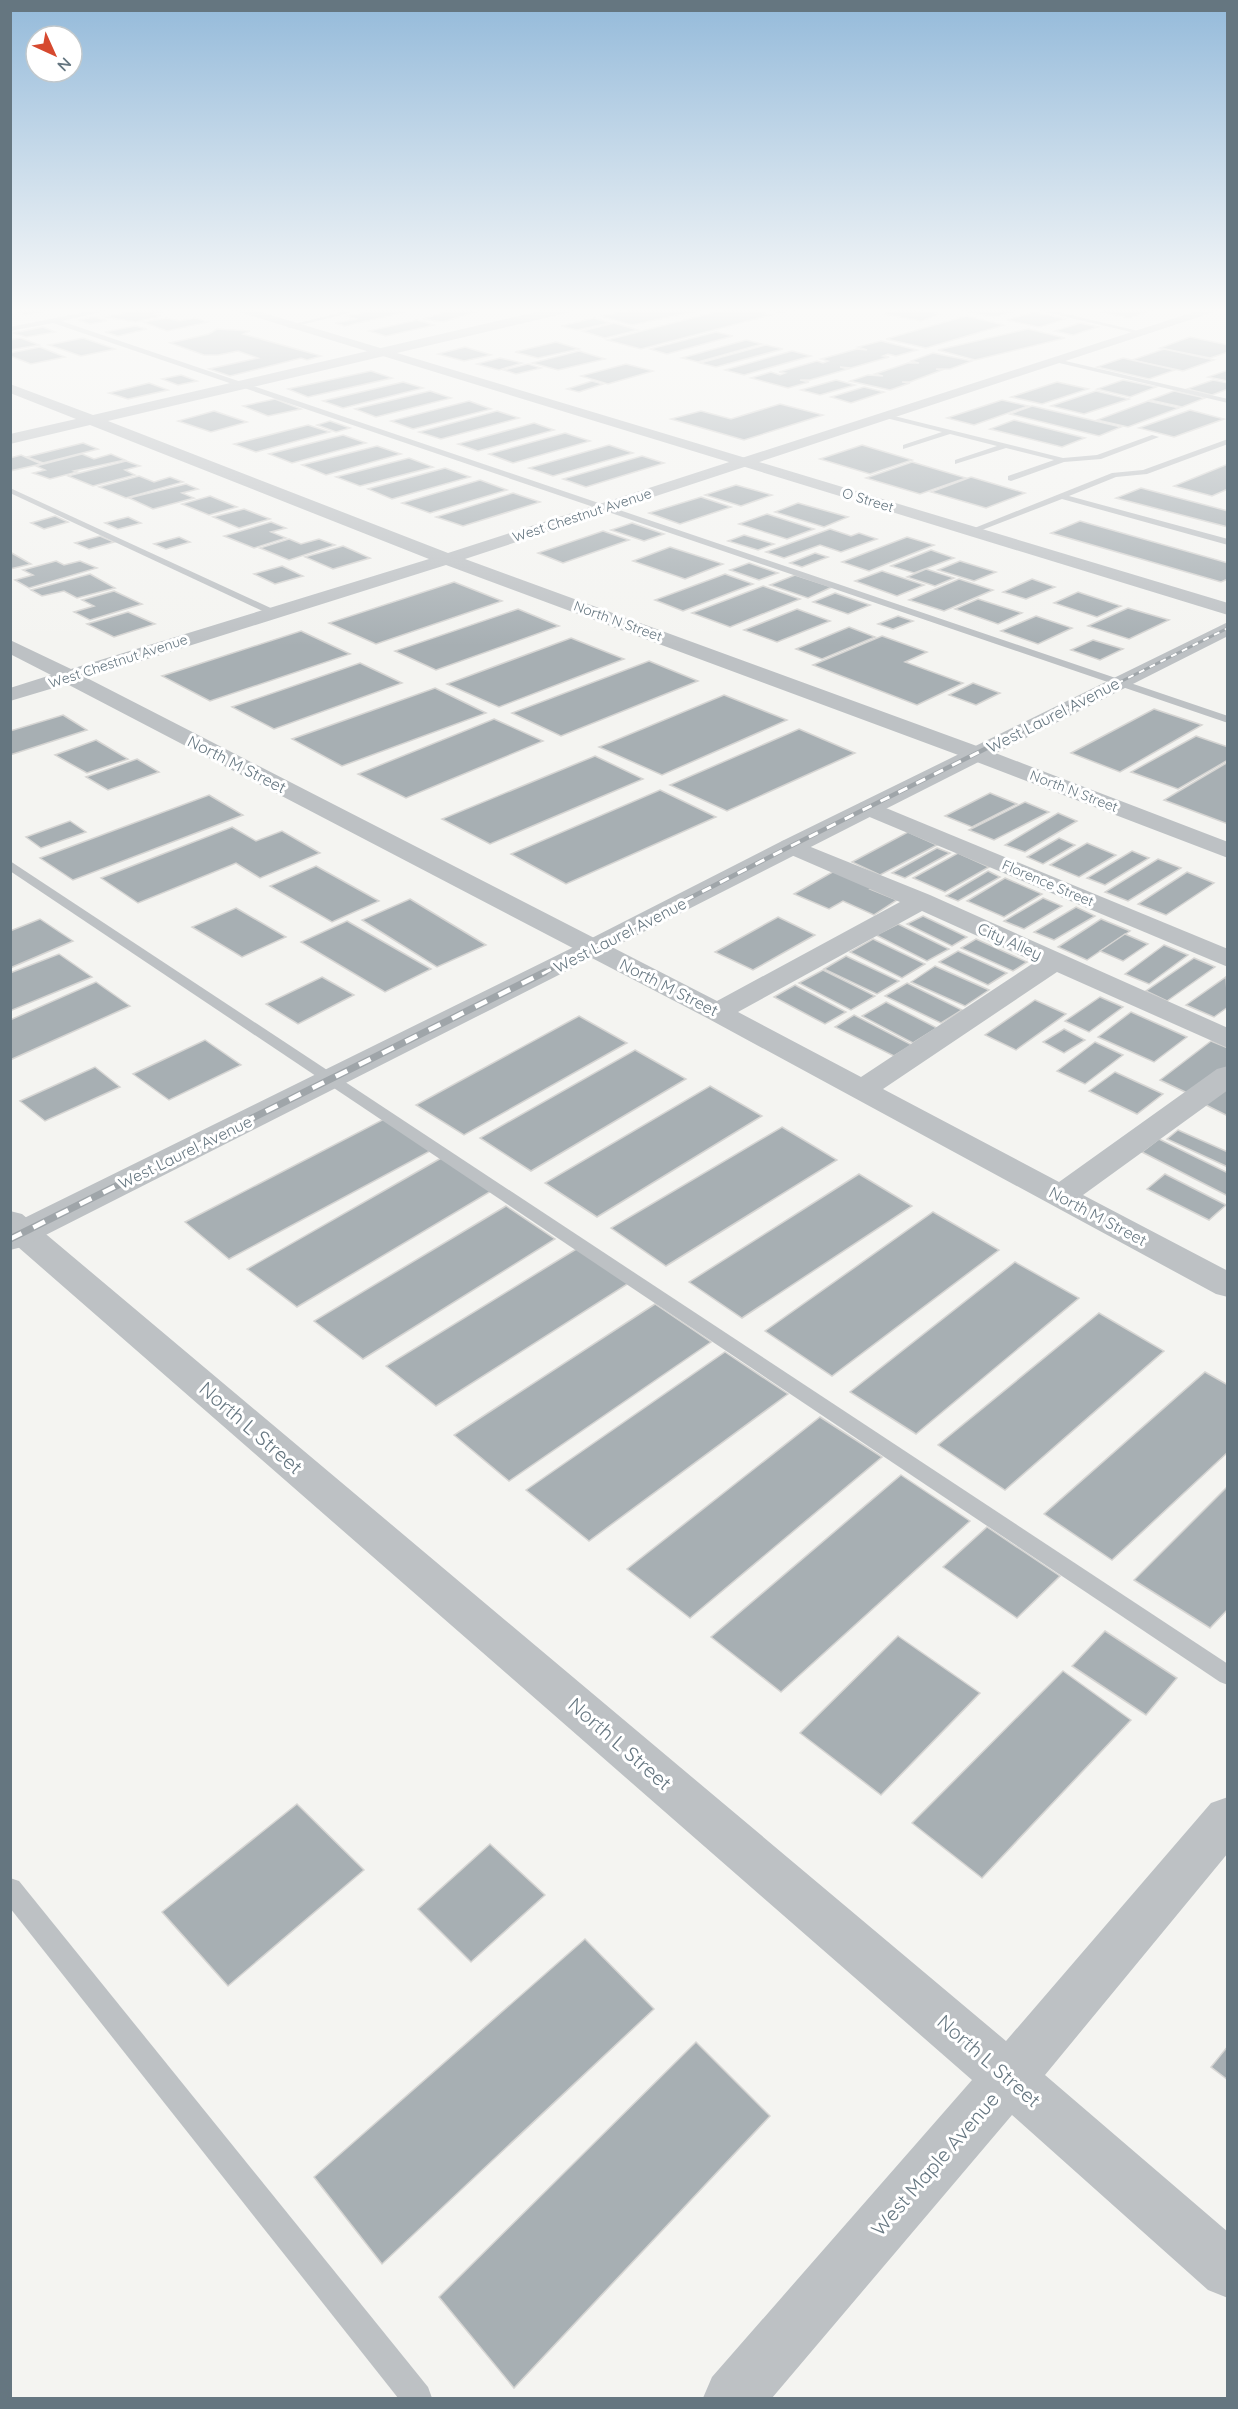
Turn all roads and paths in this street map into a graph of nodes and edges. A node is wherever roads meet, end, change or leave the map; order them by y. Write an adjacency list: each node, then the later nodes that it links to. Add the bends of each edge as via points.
1 (92, 420): 9 (street)
2 (95, 420): 25 (street, North N Street)
3 (349, 420): 22 (lane)
4 (604, 420): 14 (street, O Street)
5 (875, 420): 14 (street, West Chestnut Avenue)
6 (907, 420): 7 (lane)
7 (951, 431): 11 (lane); 12 (lane)
8 (1155, 437): 13 (lane, via 1098,457)
9 (10, 439)
10 (1227, 441): 18 (lane, via 1144,472)
11 (1006, 445): 13 (lane); 15 (lane)
12 (906, 447)
13 (1063, 460): 16 (lane); 19 (lane)
14 (744, 462): 22 (street, West Chestnut Avenue); 23 (street, O Street)
15 (958, 462)
16 (1094, 469)
17 (1105, 472): 18 (lane)
18 (1115, 475): 21 (lane)
19 (1011, 478)
20 (10, 490): 27 (lane)
21 (1061, 496): 23 (lane); 24 (lane)
22 (604, 507): 25 (street, West Chestnut Avenue); 31 (lane)
23 (971, 531): 26 (street, O Street)
24 (1227, 542)
25 (447, 559): 27 (street, West Chestnut Avenue); 34 (street, North N Street)
26 (1227, 609)
27 (272, 612): 30 (street, West Chestnut Avenue)
28 (1227, 628): 31 (street, West Laurel Avenue)
29 (10, 646): 30 (street, North M Street)
30 (67, 677): 32 (street, West Chestnut Avenue); 40 (street, North M Street)
31 (1118, 683): 33 (lane); 34 (street, West Laurel Avenue)
32 (10, 695)
33 (1227, 720)
34 (977, 754): 35 (street, West Laurel Avenue); 37 (street, North N Street)
35 (869, 807): 36 (street, West Laurel Avenue); 41 (street, Florence Street)
36 (791, 846): 39 (street, City Alley); 40 (street, West Laurel Avenue)
37 (1227, 850)
38 (10, 865): 46 (lane)
39 (921, 901): 42 (street, City Alley); 43 (street)
40 (594, 948): 43 (street, North M Street); 46 (street, West Laurel Avenue)
41 (1227, 959)
42 (1055, 962): 44 (street, City Alley); 47 (street)
43 (717, 1012): 47 (street, North M Street)
44 (1227, 1039)
45 (1227, 1075): 48 (street)
46 (332, 1079): 49 (street, West Laurel Avenue); 51 (lane)
47 (861, 1090): 48 (street, North M Street)
48 (1060, 1196): 50 (street, North M Street)
49 (15, 1231): 54 (street, North L Street)
50 (1227, 1286)
51 (1227, 1677)
52 (1227, 1818): 54 (street, West Maple Avenue)
53 (10, 1889): 56 (lane)
54 (1009, 2078): 55 (street, North L Street); 57 (street, West Maple Avenue)
55 (1227, 2270)
56 (417, 2398)
57 (733, 2398)

